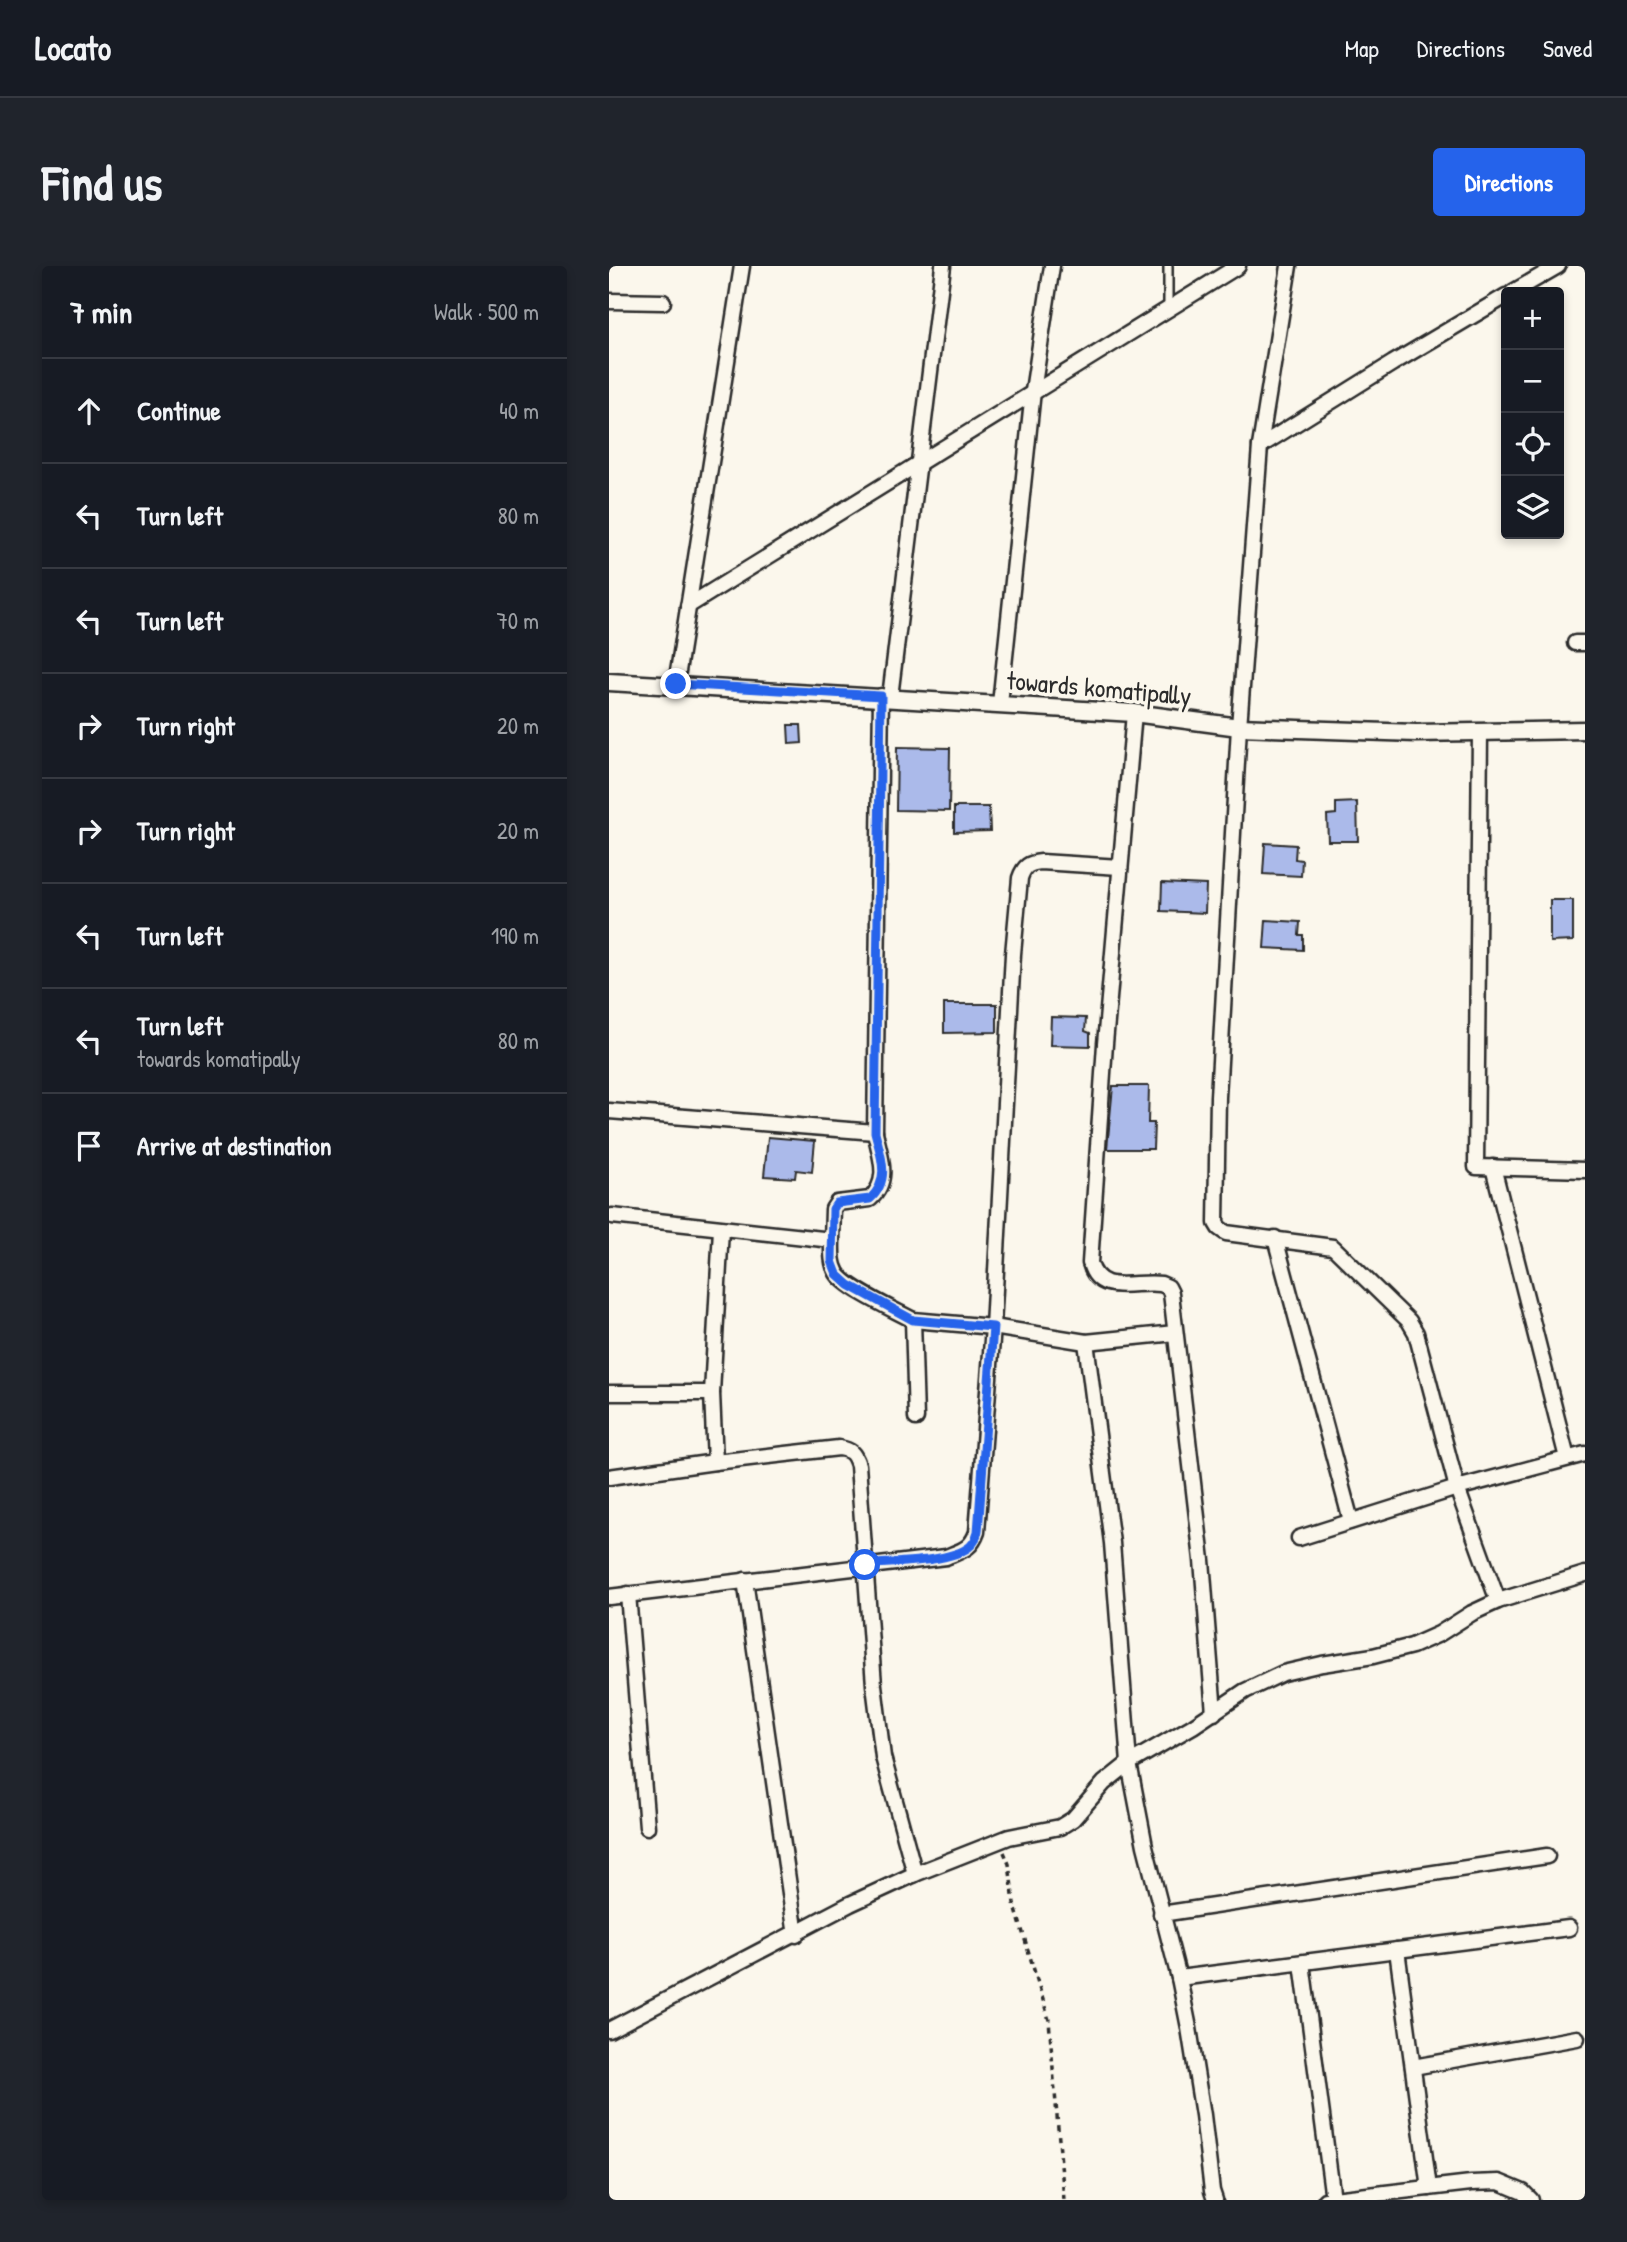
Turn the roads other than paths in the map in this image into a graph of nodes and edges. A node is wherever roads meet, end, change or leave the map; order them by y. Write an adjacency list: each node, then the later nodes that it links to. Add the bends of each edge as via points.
1 (743, 266): 16 (street)
2 (943, 266): 15 (street)
3 (1052, 266): 13 (street)
4 (1168, 266): 12 (lane)
5 (1238, 266): 12 (street)
6 (1289, 266): 14 (street)
7 (1559, 266): 8 (street)
8 (1522, 287)
9 (1501, 299): 14 (street)
10 (609, 301): 11 (street)
11 (663, 302)
12 (1168, 309): 13 (street)
13 (1034, 391): 15 (street); 20 (street)
14 (1260, 446): 22 (street)
15 (919, 462): 16 (street); 19 (street)
16 (688, 606): 18 (street)
17 (609, 682): 18 (street, towards komatipally)
18 (676, 684): 19 (street, towards komatipally)
19 (886, 697): 20 (street, towards komatipally); 27 (street)
20 (1000, 704): 21 (street, towards komatipally)
21 (1134, 713): 22 (street, towards komatipally); 25 (street)
22 (1239, 727): 24 (street, towards komatipally); 32 (street, via 1218,1097 1216,1218 1222,1231)
23 (1585, 730): 24 (street, towards komatipally)
24 (1480, 732): 28 (street, via 1476,1167)
25 (1120, 867): 35 (street, via 1030,863 1020,878); 36 (street, via 1090,1263 1103,1283 1151,1282 1167,1287)
26 (609, 1111): 27 (street)
27 (875, 1132): 33 (street, via 883,1183 870,1199 837,1203)
28 (1493, 1167): 29 (street); 42 (street)
29 (1585, 1170)
30 (612, 1216): 31 (street)
31 (721, 1229): 33 (street); 39 (street)
32 (1275, 1238): 45 (street, via 1333,1247 1414,1328); 46 (street)
33 (832, 1240): 34 (street, via 837,1274)
34 (913, 1320): 35 (street); 40 (street)
35 (993, 1327): 37 (street); 48 (street, via 978,1532 973,1543 947,1557)
36 (1175, 1333): 37 (street); 54 (street, via 1202,1560)
37 (1086, 1342): 55 (street, via 1112,1543)
38 (609, 1393): 39 (street)
39 (712, 1393): 43 (street)
40 (916, 1418)
41 (1585, 1454): 42 (street)
42 (1567, 1458): 45 (street)
43 (715, 1462): 44 (street); 48 (street, via 850,1450 858,1465)
44 (609, 1477)
45 (1457, 1488): 46 (street); 53 (street)
46 (1351, 1521): 47 (street)
47 (1299, 1538)
48 (865, 1565): 50 (street); 58 (street, via 883,1757)
49 (1585, 1574): 53 (street)
50 (745, 1580): 51 (street); 61 (street)
51 (628, 1594): 52 (street); 56 (street)
52 (609, 1597)
53 (1499, 1601): 54 (street, via 1412,1646 1283,1673)
54 (1214, 1713): 55 (street)
55 (1129, 1763): 58 (street, via 1060,1827 999,1841); 59 (street)
56 (647, 1827)
57 (1547, 1856): 59 (street)
58 (915, 1874): 61 (street)
59 (1161, 1914): 64 (street)
60 (1569, 1928): 62 (street)
61 (796, 1935): 65 (street)
62 (1397, 1950): 63 (street); 67 (street)
63 (1301, 1963): 64 (street); 69 (street)
64 (1179, 1978): 70 (street)
65 (609, 2030)
66 (1577, 2038): 67 (street)
67 (1413, 2067): 68 (street)
68 (1429, 2188): 69 (street); 71 (street, via 1499,2182)
69 (1328, 2199)
70 (1215, 2200)
71 (1531, 2200)

